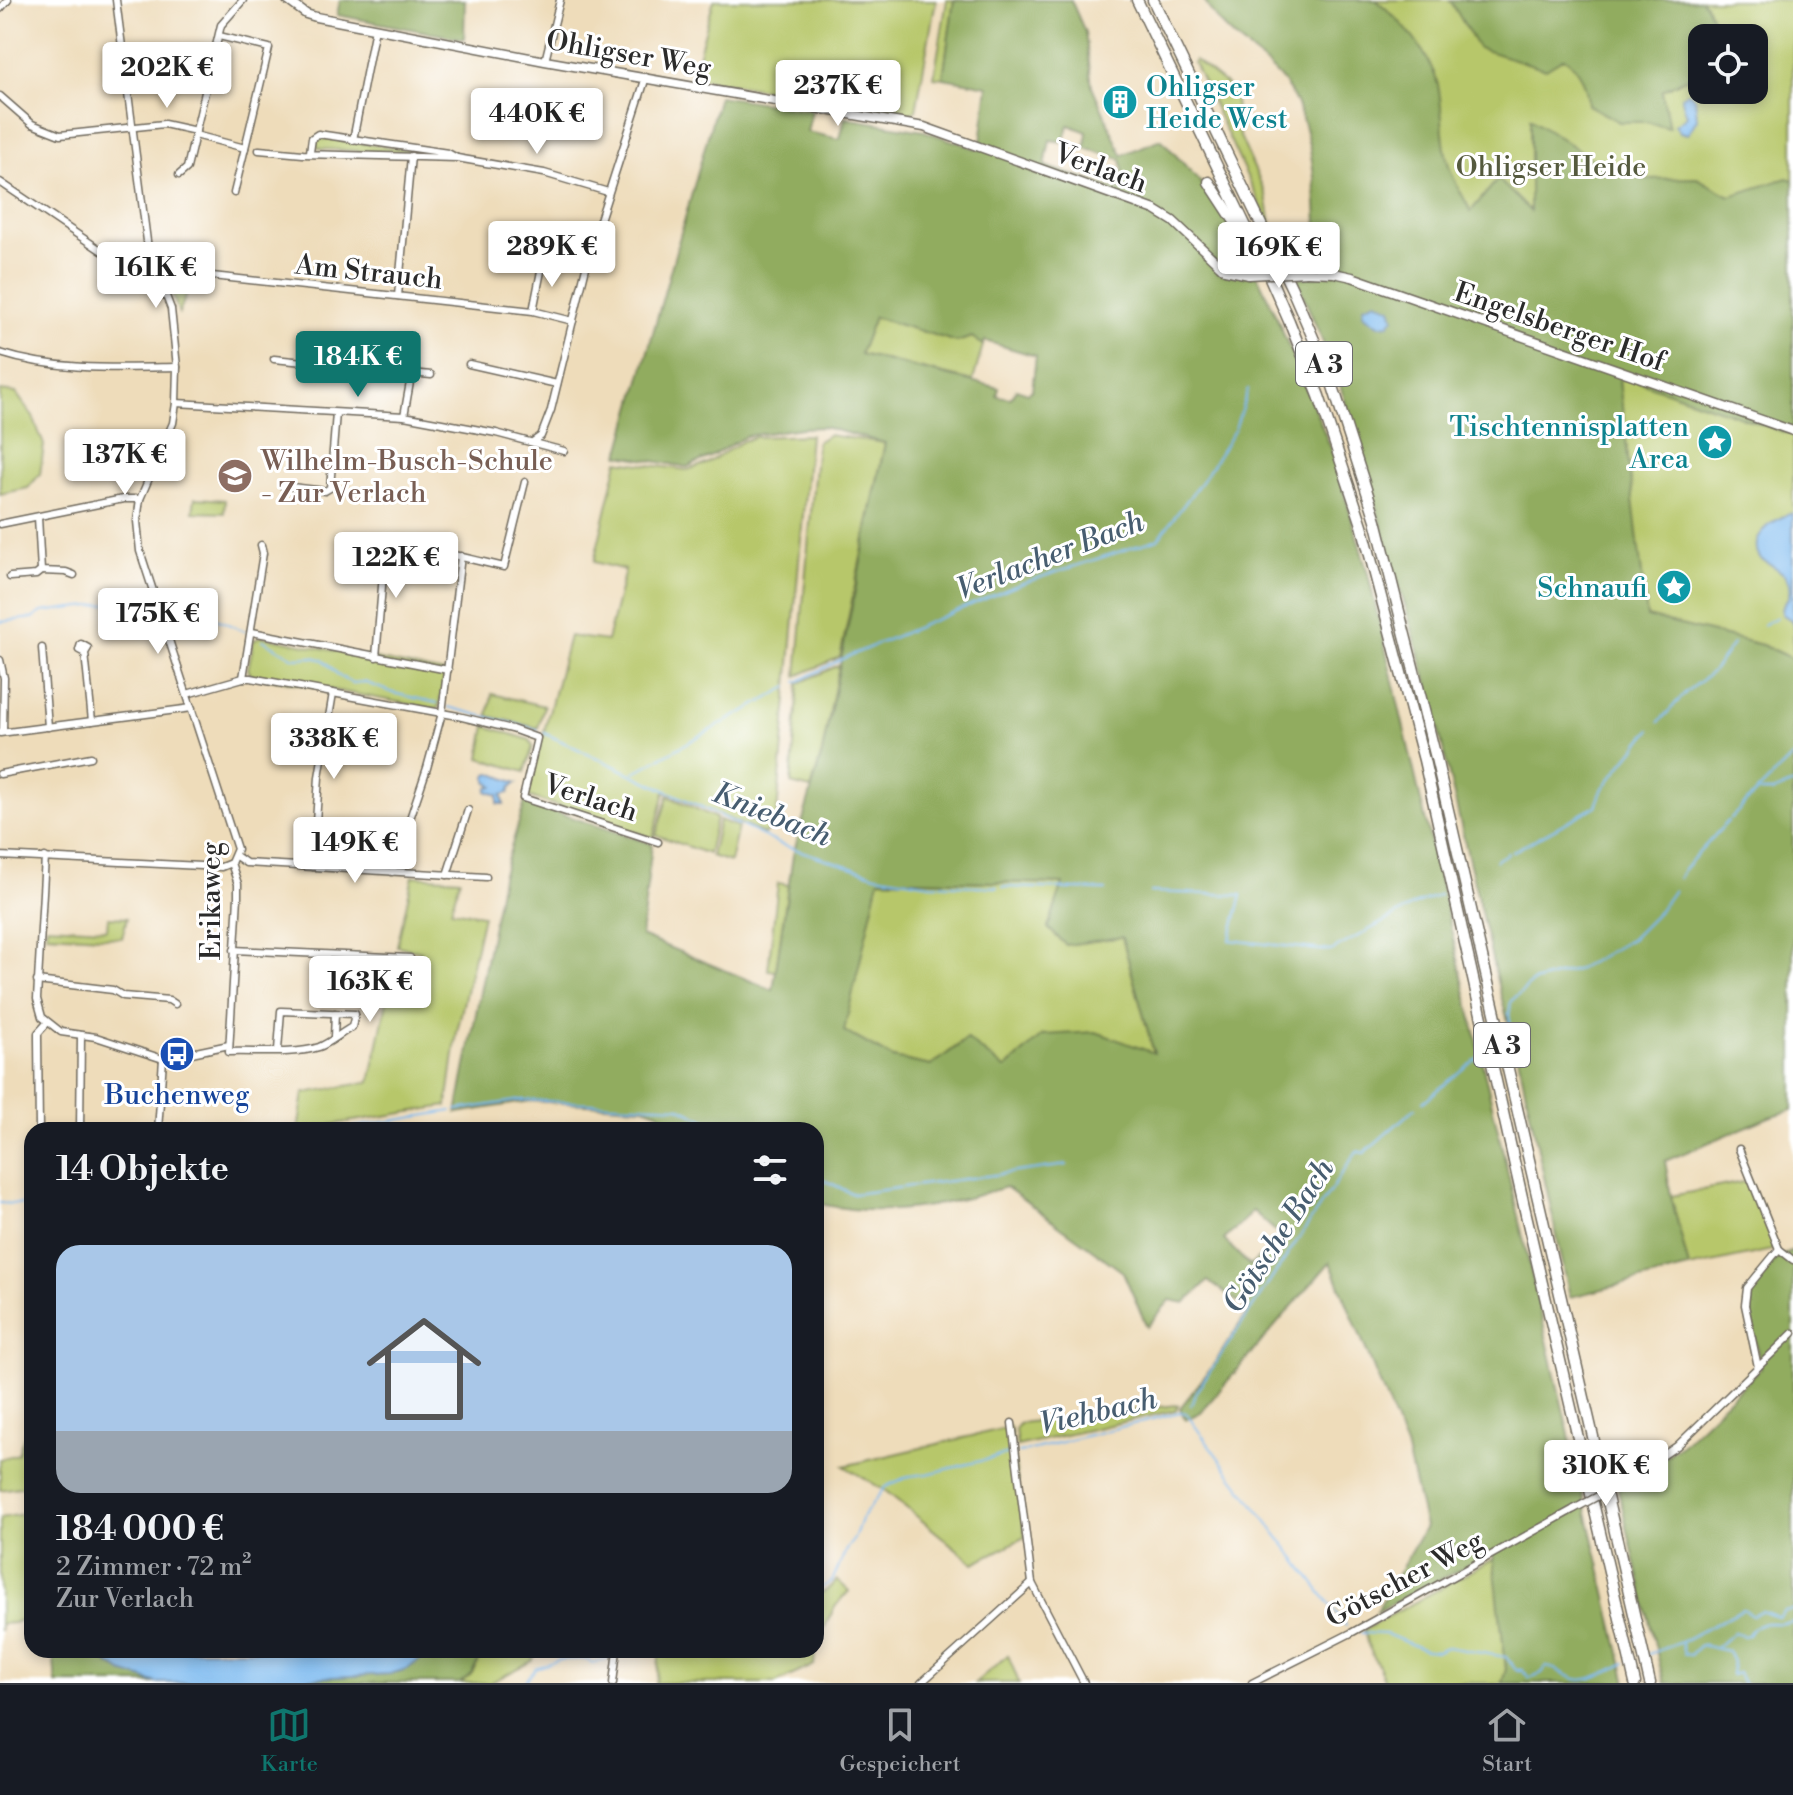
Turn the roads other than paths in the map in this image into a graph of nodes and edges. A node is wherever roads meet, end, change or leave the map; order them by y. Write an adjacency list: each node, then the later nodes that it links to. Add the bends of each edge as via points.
1 (8, 0): 8 (street)
2 (116, 0): 15 (street, Erikaweg)
3 (243, 0): 10 (street, via 228,15)
4 (287, 0): 9 (street, Ohligser Weg, via 316,17)
5 (560, 0): 11 (street)
6 (1137, 0): 31 (highway, A 3)
7 (1153, 0): 34 (highway, A 3)
8 (0, 9)
9 (375, 28): 11 (street, Ohligser Weg); 17 (street)
10 (219, 36): 16 (street); 18 (street, via 269,48)
11 (545, 61): 12 (street, Ohligser Weg)
12 (646, 77): 14 (street, Ohligser Weg); 26 (street)
13 (0, 96): 15 (street, via 32,124 60,135)
14 (920, 126): 32 (street, Verlach, via 1155,210 1225,270)
15 (133, 127): 16 (street, via 168,125); 28 (street, Erikaweg)
16 (195, 133): 18 (street); 23 (street, via 187,168)
17 (353, 140): 20 (street, via 315,135); 22 (street)
18 (245, 148): 27 (street)
19 (259, 150): 20 (street)
20 (310, 152): 21 (street)
21 (411, 156): 22 (street); 35 (street)
22 (457, 158): 26 (street, via 544,173)
23 (179, 175)
24 (0, 182): 28 (street, via 102,251 123,255)
25 (1209, 182): 31 (highway)
26 (608, 192): 37 (street)
27 (234, 193)
28 (148, 249): 33 (street, Erikaweg)
29 (1281, 251): 34 (highway)
30 (543, 261): 36 (street)
31 (1264, 264): 113 (highway, A 3, via 1319,396 1362,525 1424,760)
32 (1249, 275): 48 (street, Engelsberger Hof, bridge, via 1309,272 1352,277)
33 (160, 277): 35 (street, Am Strauch, via 203,275); 41 (street, Erikaweg, via 173,316)
34 (1292, 289): 114 (highway, A 3, via 1330,377 1376,520)
35 (398, 296): 36 (street, Am Strauch)
36 (533, 311): 37 (street, Am Strauch)
37 (573, 321): 44 (street)
38 (0, 353): 41 (street, via 50,365)
39 (274, 359): 42 (street)
40 (469, 364): 44 (street)
41 (177, 367): 45 (street, Erikaweg)
42 (412, 371): 43 (street); 47 (street)
43 (431, 375)
44 (557, 384): 49 (street, via 541,436)
45 (176, 403): 46 (street); 53 (street, Erikaweg, via 166,443)
46 (336, 413): 47 (street); 52 (street, via 330,488)
47 (404, 416): 49 (street)
48 (1793, 431)
49 (534, 441): 50 (street)
50 (564, 451)
51 (525, 482): 57 (street, via 504,567)
52 (283, 486)
53 (140, 499): 54 (street); 69 (street, Erikaweg, via 140,551)
54 (38, 517): 55 (street); 58 (street)
55 (0, 524)
56 (261, 545): 61 (street)
57 (461, 556): 64 (street, via 386,539); 66 (street)
58 (41, 571): 59 (street); 60 (street)
59 (74, 575)
60 (10, 577)
61 (252, 632): 64 (street); 67 (street)
62 (42, 648): 73 (street)
63 (85, 653): 72 (street)
64 (376, 657): 66 (street)
65 (0, 660): 74 (street)
66 (448, 670): 71 (street)
67 (243, 678): 68 (street); 69 (street)
68 (333, 693): 71 (street); 83 (street, via 319,777)
69 (187, 694): 70 (street, Erikaweg)
70 (192, 708): 72 (street); 80 (street, Erikaweg)
71 (442, 713): 78 (street, Verlach, via 537,738 523,798); 84 (street)
72 (92, 721): 73 (street)
73 (48, 727): 74 (street)
74 (2, 732)
75 (91, 757): 76 (street)
76 (0, 774)
77 (468, 810): 85 (street)
78 (658, 842)
79 (0, 854): 81 (street)
80 (236, 856): 82 (street, Erikaweg); 83 (street, via 246,863)
81 (45, 857): 82 (street, via 221,867); 89 (street)
82 (231, 863): 87 (street, Erikaweg, via 238,884)
83 (313, 867): 84 (street)
84 (392, 872): 85 (street)
85 (447, 875): 86 (street)
86 (486, 877)
87 (234, 950): 88 (street); 95 (street, Erikaweg)
88 (410, 958)
89 (37, 981): 90 (street); 92 (street, via 37,1006)
90 (175, 1004)
91 (335, 1013): 94 (street); 94 (street, via 355,1014 355,1024); 96 (street, via 281,1011)
92 (47, 1023): 93 (street); 98 (street, via 38,1033)
93 (81, 1036): 97 (street); 99 (street)
94 (334, 1037): 96 (street, via 307,1050)
95 (229, 1048): 96 (street); 97 (street)
96 (278, 1050)
97 (163, 1059): 100 (street)
98 (39, 1122)
99 (80, 1122)
100 (159, 1122)
101 (1739, 1149): 102 (street)
102 (1779, 1249): 103 (street); 105 (street, via 1747,1288 1745,1305)
103 (1793, 1260)
104 (1793, 1333): 105 (street, Götscher Weg)
105 (1758, 1367): 112 (street, Götscher Weg, bridge, via 1677,1446 1624,1482)
106 (1012, 1423): 107 (street)
107 (1032, 1583): 110 (street); 111 (street)
108 (616, 1658): 109 (street)
109 (613, 1683)
110 (921, 1683)
111 (1084, 1683)
112 (1252, 1683)
113 (1635, 1683)
114 (1650, 1683)

